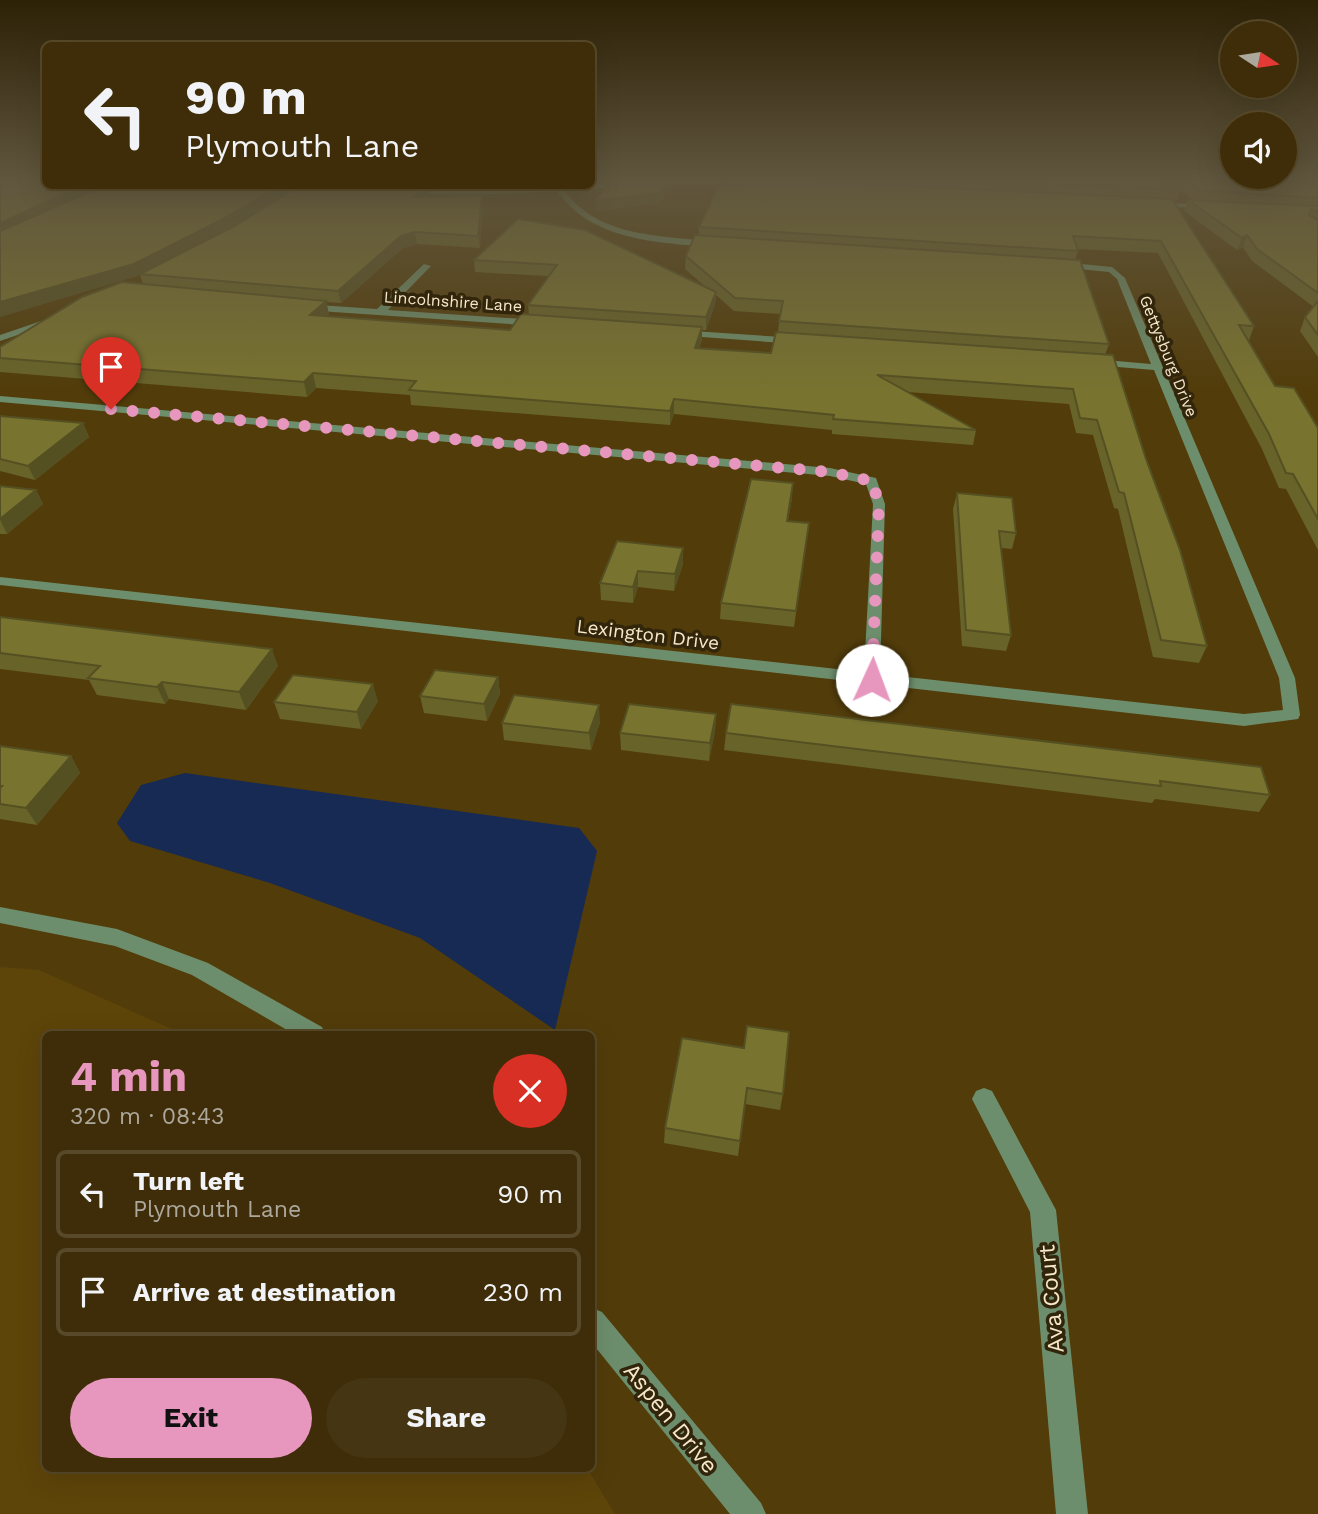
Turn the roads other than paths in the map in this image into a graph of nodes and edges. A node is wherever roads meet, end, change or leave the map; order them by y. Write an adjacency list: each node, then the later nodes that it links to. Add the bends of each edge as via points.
1 (1049, 265): 11 (street, Gettysburg Drive, via 1112,270 1121,278)
2 (427, 266): 4 (street)
3 (297, 306): 4 (street, Lincolnshire Lane)
4 (380, 312): 6 (street, Lincolnshire Lane)
5 (66, 314): 8 (street)
6 (546, 324)
7 (671, 332): 9 (street)
8 (0, 338)
9 (809, 342)
10 (1086, 362): 11 (street)
11 (1155, 367): 15 (street, Gettysburg Drive, via 1287,678)
12 (0, 399): 14 (street, via 830,472 872,481 879,504)
13 (0, 580): 14 (street, Lexington Drive)
14 (872, 680): 15 (street, Lexington Drive, via 1244,720)
15 (1292, 715)
16 (0, 915): 17 (street, via 117,938 200,969)
17 (309, 1031)
18 (984, 1099): 21 (street, Ava Court, via 1043,1210)
19 (595, 1326): 20 (street, Aspen Drive)
20 (750, 1514)
21 (1072, 1514)

